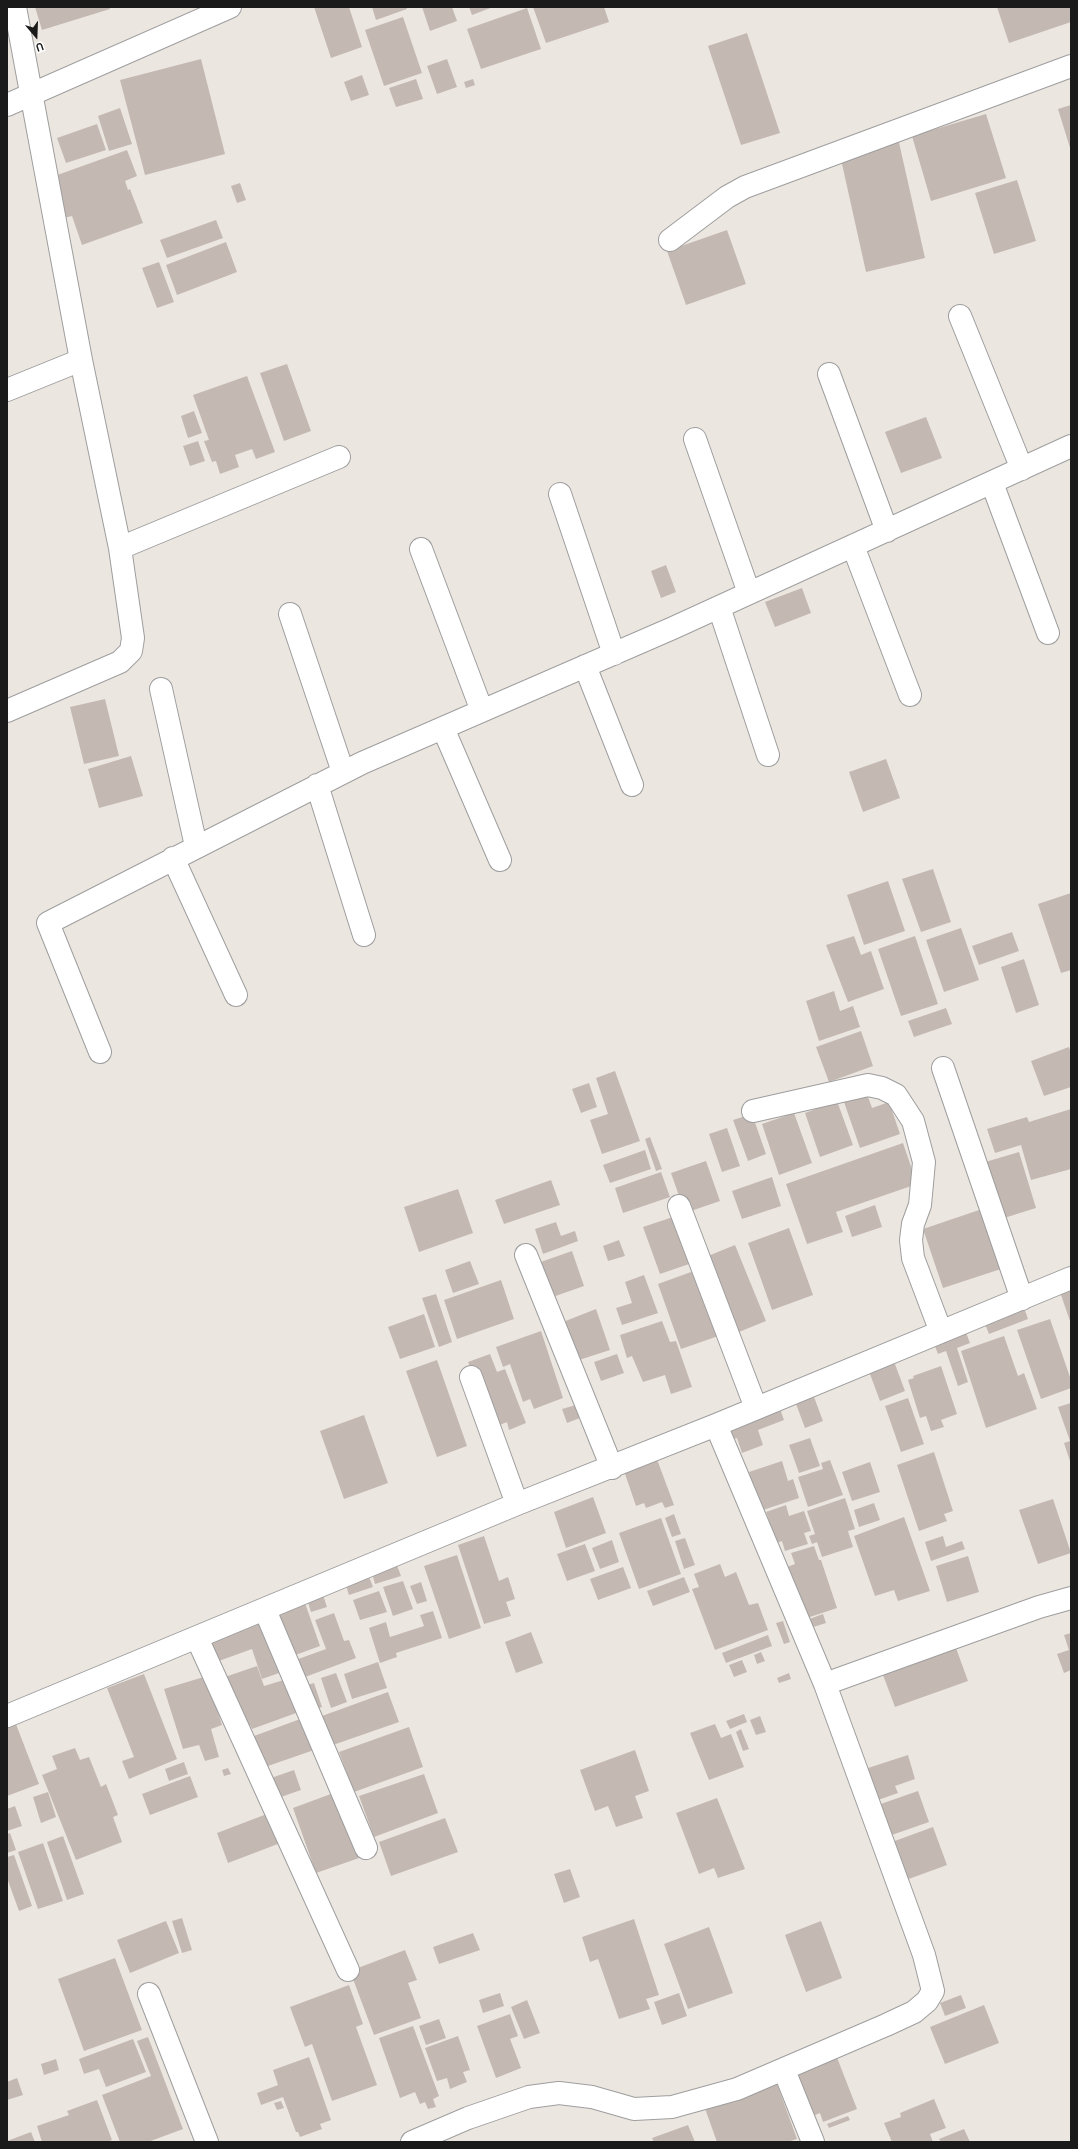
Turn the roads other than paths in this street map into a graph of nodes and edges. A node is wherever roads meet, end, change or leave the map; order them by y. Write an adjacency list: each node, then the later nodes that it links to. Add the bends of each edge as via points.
1 (15, 7): 4 (street)
2 (230, 7): 4 (street)
3 (1071, 66): 6 (street, via 745,187 727,196)
4 (30, 94): 5 (street); 8 (street)
5 (7, 105)
6 (670, 240)
7 (960, 316): 14 (street)
8 (80, 360): 10 (street); 19 (street)
9 (829, 374): 17 (street)
10 (7, 390)
11 (695, 440): 21 (street)
12 (1071, 446): 14 (street)
13 (339, 457): 19 (street)
14 (1022, 469): 15 (street)
15 (992, 483): 17 (street); 24 (street)
16 (560, 494): 25 (street)
17 (887, 531): 18 (street)
18 (853, 546): 21 (street); 28 (street)
19 (120, 548): 29 (street, via 133,638 131,651 120,662)
20 (421, 549): 30 (street)
21 (749, 593): 22 (street)
22 (719, 607): 25 (street); 32 (street)
23 (290, 614): 33 (street)
24 (1048, 633)
25 (614, 654): 26 (street)
26 (584, 666): 30 (street); 34 (street)
27 (161, 689): 36 (street)
28 (910, 695)
29 (7, 711)
30 (482, 711): 31 (street)
31 (443, 728): 33 (street); 38 (street)
32 (768, 755)
33 (343, 772): 35 (street)
34 (632, 785)
35 (317, 786): 36 (street); 39 (street)
36 (196, 846): 37 (street)
37 (173, 858): 40 (street); 41 (street, via 48,923)
38 (500, 860)
39 (364, 935)
40 (236, 994)
41 (100, 1052)
42 (943, 1068): 47 (street)
43 (753, 1111): 48 (street, via 868,1085 896,1095 913,1120 924,1162 920,1205 910,1240 913,1258)
44 (679, 1206): 50 (street)
45 (526, 1255): 52 (street)
46 (1071, 1278): 47 (street)
47 (1022, 1299): 48 (street)
48 (941, 1332): 50 (street)
49 (471, 1377): 53 (street)
50 (756, 1408): 51 (street)
51 (716, 1425): 52 (street); 57 (street)
52 (612, 1468): 53 (street)
53 (517, 1504): 55 (street)
54 (1071, 1598): 57 (street, via 1038,1606)
55 (265, 1610): 56 (street); 59 (street)
56 (197, 1638): 58 (street); 60 (street)
57 (825, 1684): 62 (street, via 924,1955 932,1991 927,2001 914,2012)
58 (7, 1716)
59 (366, 1848)
60 (348, 1970)
61 (149, 1994): 63 (street)
62 (784, 2070): 64 (street, via 737,2089 672,2108 634,2109 559,2093 529,2097 468,2118); 65 (street)
63 (207, 2142)
64 (412, 2142)
65 (813, 2142)

